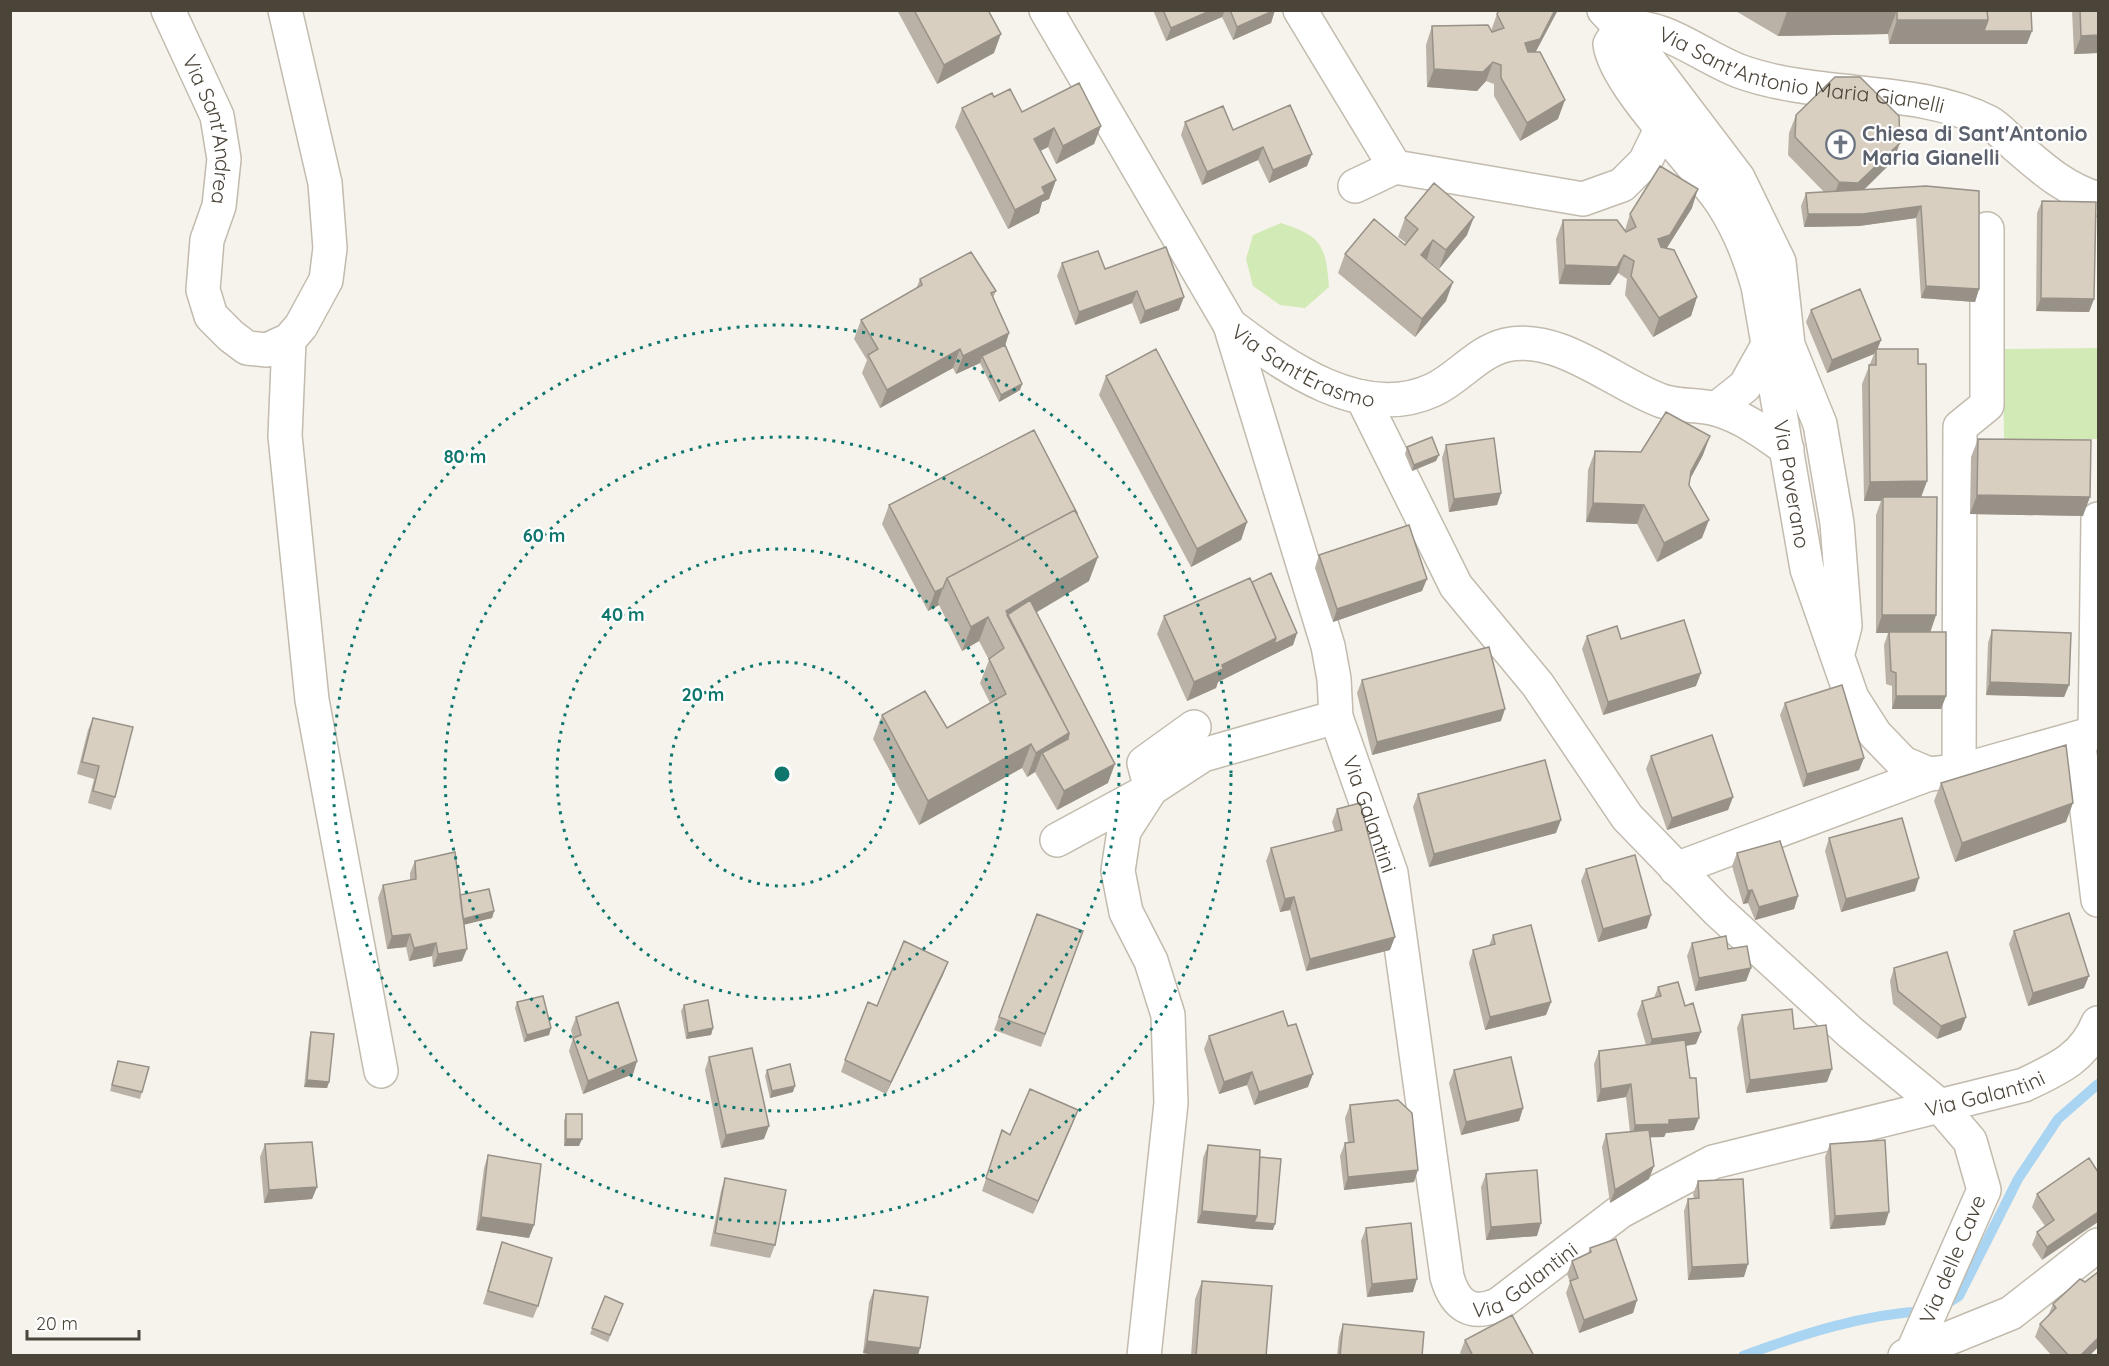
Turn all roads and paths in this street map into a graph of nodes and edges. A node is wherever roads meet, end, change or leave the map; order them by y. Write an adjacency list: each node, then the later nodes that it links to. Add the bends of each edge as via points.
1 (168, 10): 12 (street, Via Sant'Andrea, via 217,116 224,159 219,206 207,240 203,290 211,316 248,348 267,350)
2 (285, 10): 12 (street, via 325,183 330,248 326,279)
3 (1047, 10): 11 (street, Via Sant'Erasmo)
4 (1300, 10): 7 (street)
5 (1612, 19): 6 (street, Via Paverano, via 1611,55 1624,79); 9 (street, Via Sant'Antonio Maria Gianelli, via 1669,36 1739,71 1812,89 1951,105 1990,123 2058,182); 18 (street, via 1738,178 1779,262 1788,345 1820,424 1837,523 1845,626)
6 (1662, 127): 7 (street, via 1645,162 1623,185 1583,199); 13 (street, Via Paverano, via 1723,204 1748,252)
7 (1395, 167): 8 (street)
8 (1355, 186)
9 (2098, 199)
10 (1987, 229): 22 (street, via 1987,405 1960,427)
11 (1230, 326): 14 (street, Via Sant'Erasmo, via 1312,381); 19 (street, Via Galantini, via 1328,646)
12 (289, 340): 28 (street, via 285,436 312,700)
13 (1768, 345): 15 (street, via 1745,386); 16 (street, Via Paverano)
14 (1362, 397): 15 (street, Via Sant'Erasmo, via 1395,400 1433,390 1470,363 1507,345 1551,346 1663,401); 25 (street, Via delle Cave, via 1456,586 1538,685 1627,817)
15 (1716, 409): 16 (street, Via Sant'Erasmo, via 1755,425)
16 (1787, 449): 18 (street, Via Paverano, via 1807,569)
17 (2098, 519): 21 (street)
18 (1837, 656): 22 (street, Via Paverano, via 1852,698 1875,734 1904,763)
19 (1336, 717): 23 (street, via 1203,755); 29 (street, Via Galantini, via 1391,873 1447,1277 1452,1294 1460,1303 1488,1310 1499,1304 1621,1211 1713,1162)
20 (1194, 727): 23 (street, via 1144,763)
21 (2090, 734): 22 (street); 26 (street)
22 (1944, 772): 25 (street)
23 (1151, 789): 24 (street); 32 (street, via 1124,831 1118,871 1126,912 1151,961 1168,1015 1171,1103)
24 (1057, 840)
25 (1676, 869): 29 (street, Via delle Cave, via 1851,1033)
26 (2098, 900)
27 (2098, 1023): 29 (street, Via Galantini, via 2092,1038 2069,1064 2024,1085)
28 (381, 1071)
29 (1940, 1106): 31 (street, Via delle Cave, via 1970,1141 1984,1190)
30 (2098, 1245): 31 (street, Via delle Cave, via 2011,1313)
31 (1912, 1348)
32 (1144, 1356)

